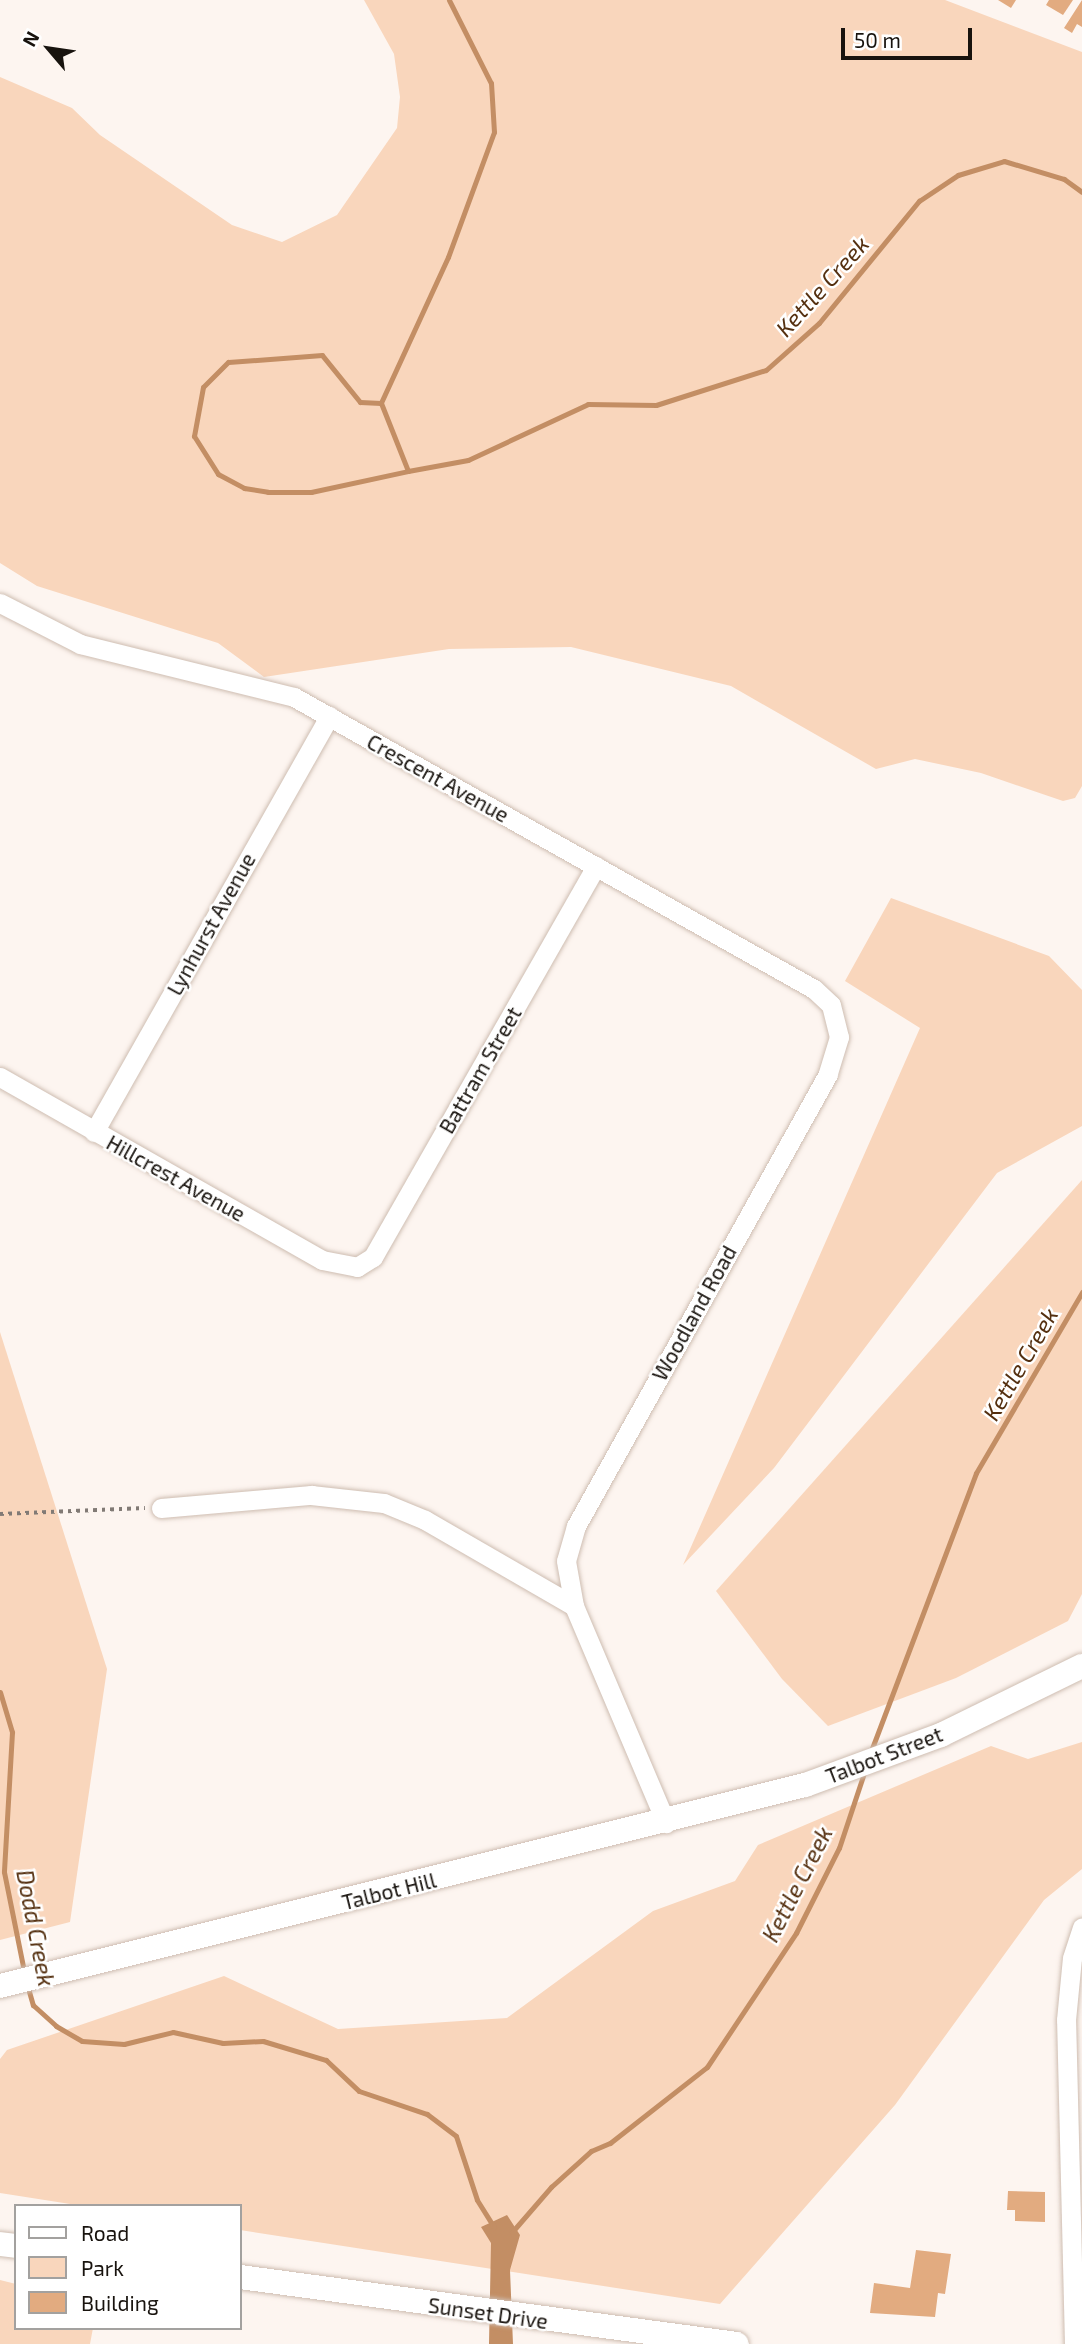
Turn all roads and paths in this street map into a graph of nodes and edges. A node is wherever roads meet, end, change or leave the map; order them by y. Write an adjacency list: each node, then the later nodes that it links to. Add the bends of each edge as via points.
1 (0, 603): 2 (street, Crescent Avenue, via 79,644 281,693)
2 (329, 716): 3 (street, Crescent Avenue); 6 (street, Lynhurst Avenue)
3 (596, 866): 4 (street, Crescent Avenue, via 814,989 831,1005); 7 (street, Battram Street, via 373,1257)
4 (838, 1024): 10 (street, Woodland Road, via 838,1050 828,1074 576,1526 566,1561)
5 (0, 1077): 6 (street, Hillcrest Avenue)
6 (94, 1132): 7 (street, Hillcrest Avenue, via 322,1260)
7 (357, 1267)
8 (161, 1508): 9 (path); 10 (street, via 311,1495 384,1503 425,1520)
9 (0, 1514)
10 (574, 1606): 13 (street, Woodland Road)
11 (1082, 1666): 12 (main road, Talbot Street, via 910,1748)
12 (778, 1793): 13 (main road, Talbot Hill)
13 (666, 1823): 15 (main road, Talbot Hill)
14 (1082, 1928): 18 (street, via 1072,1958 1066,2020)
15 (0, 1986)
16 (242, 2277): 17 (main road, Sunset Drive)
17 (737, 2344)
18 (1074, 2344)

